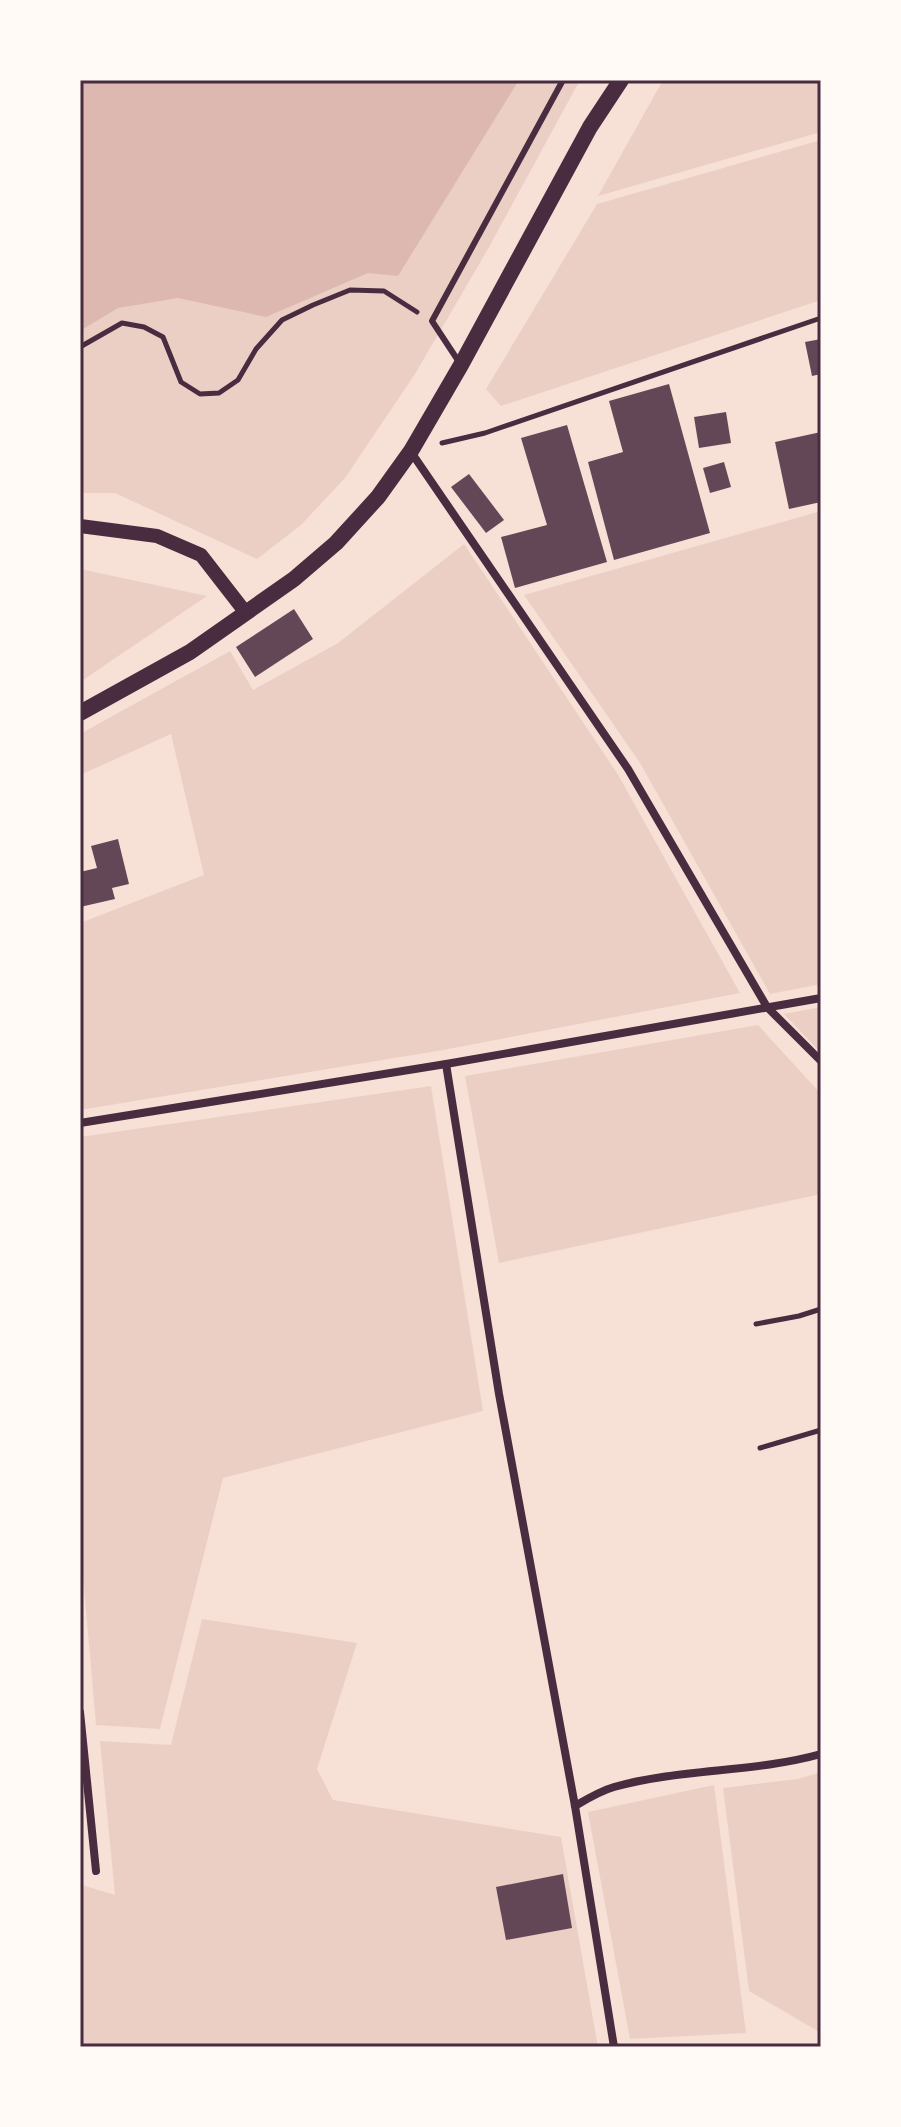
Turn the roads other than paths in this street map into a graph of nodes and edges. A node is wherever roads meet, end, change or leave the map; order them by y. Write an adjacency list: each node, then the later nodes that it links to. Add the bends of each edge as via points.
1 (563, 80): 3 (lane, via 432,321)
2 (621, 80): 3 (main road, via 590,127)
3 (461, 365): 4 (main road)
4 (411, 451): 6 (main road, via 336,543); 9 (street, via 628,769)
5 (80, 526): 6 (street, via 157,536 201,555)
6 (246, 613): 7 (main road, via 190,652)
7 (80, 713)
8 (821, 998): 9 (street)
9 (767, 1007): 10 (street); 11 (street)
10 (821, 1061)
11 (446, 1064): 12 (street); 15 (street, via 499,1394)
12 (80, 1123)
13 (80, 1712): 16 (street)
14 (821, 1754): 15 (street, via 611,1787)
15 (575, 1806): 17 (street)
16 (96, 1871)
17 (614, 2047)

